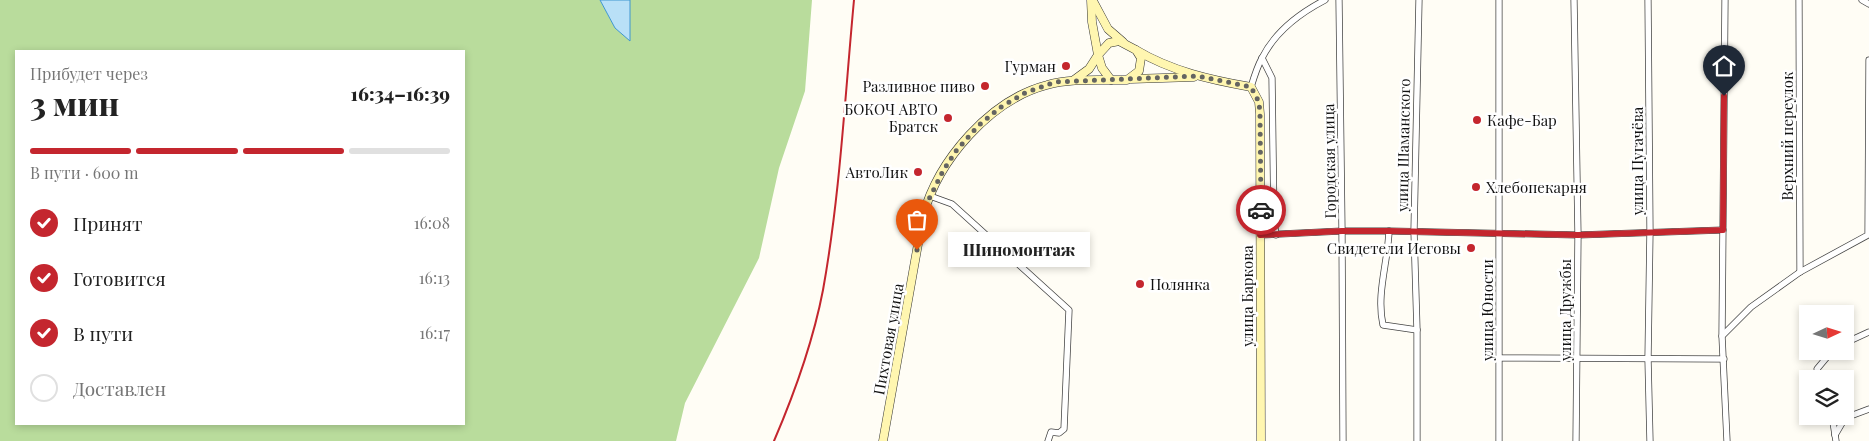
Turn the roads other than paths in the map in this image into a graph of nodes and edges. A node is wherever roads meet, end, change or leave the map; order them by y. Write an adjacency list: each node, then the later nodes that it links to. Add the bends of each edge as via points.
1 (1092, 0): 12 (main road, via 1108,29); 14 (main road)
2 (1325, 0): 15 (street, via 1296,18)
3 (1339, 0): 24 (street, Городская улица)
4 (1420, 0): 26 (street, улица Шаманского)
5 (1499, 0): 28 (street, улица Юности)
6 (1574, 0): 31 (street, улица Дружбы)
7 (1648, 0): 27 (street, улица Пугачёва)
8 (1725, 0): 23 (street)
9 (1799, 0): 33 (street, Верхний переулок)
10 (1862, 0): 11 (street)
11 (1869, 4)
12 (1124, 43): 13 (main road); 14 (main road, via 1109,43)
13 (1136, 50): 17 (main road, via 1153,60); 19 (main road, via 1141,58 1140,68)
14 (1098, 55): 18 (main road); 20 (main road, via 1090,69)
15 (1262, 58): 21 (street); 30 (street, via 1272,78)
16 (1869, 60): 32 (street)
17 (1198, 76): 19 (main road); 21 (main road)
18 (1111, 80): 19 (main road); 20 (main road, Пихтовая улица)
19 (1127, 80)
20 (1073, 81): 22 (main road, Пихтовая улица, via 1049,84 1025,93 990,116 956,151)
21 (1251, 87): 29 (main road, улица Баркова, via 1259,102 1260,114)
22 (930, 196): 47 (main road, Пихтовая улица, via 923,216); 48 (street, via 952,204 1069,310 1064,429 1059,433 1051,432)
23 (1723, 230): 27 (street); 36 (street)
24 (1342, 231): 25 (street); 30 (street); 50 (street, Городская улица)
25 (1389, 231): 26 (street); 34 (street, via 1380,315 1383,325)
26 (1414, 231): 28 (street); 34 (street, улица Шаманского)
27 (1650, 231): 31 (street); 40 (street, улица Пугачёва)
28 (1500, 233): 31 (street); 38 (street, улица Юности)
29 (1260, 235): 30 (street); 49 (main road, улица Баркова)
30 (1276, 235)
31 (1578, 235): 39 (street, улица Дружбы)
32 (1868, 235): 33 (street)
33 (1800, 272): 36 (street, via 1751,307)
34 (1418, 330): 51 (street, улица Шаманского)
35 (1869, 332): 37 (street)
36 (1722, 336): 41 (street)
37 (1854, 339)
38 (1499, 358): 39 (street); 52 (street, улица Юности)
39 (1577, 358): 40 (street); 53 (street, улица Дружбы)
40 (1648, 359): 41 (street); 54 (street, улица Пугачёва)
41 (1724, 359): 55 (street)
42 (1824, 360): 43 (street)
43 (1817, 370)
44 (1869, 408): 46 (street, via 1845,418)
45 (1833, 425): 46 (street)
46 (1835, 438)
47 (884, 441)
48 (1048, 441)
49 (1261, 441)
50 (1343, 441)
51 (1417, 441)
52 (1499, 441)
53 (1576, 441)
54 (1650, 441)
55 (1727, 441)

